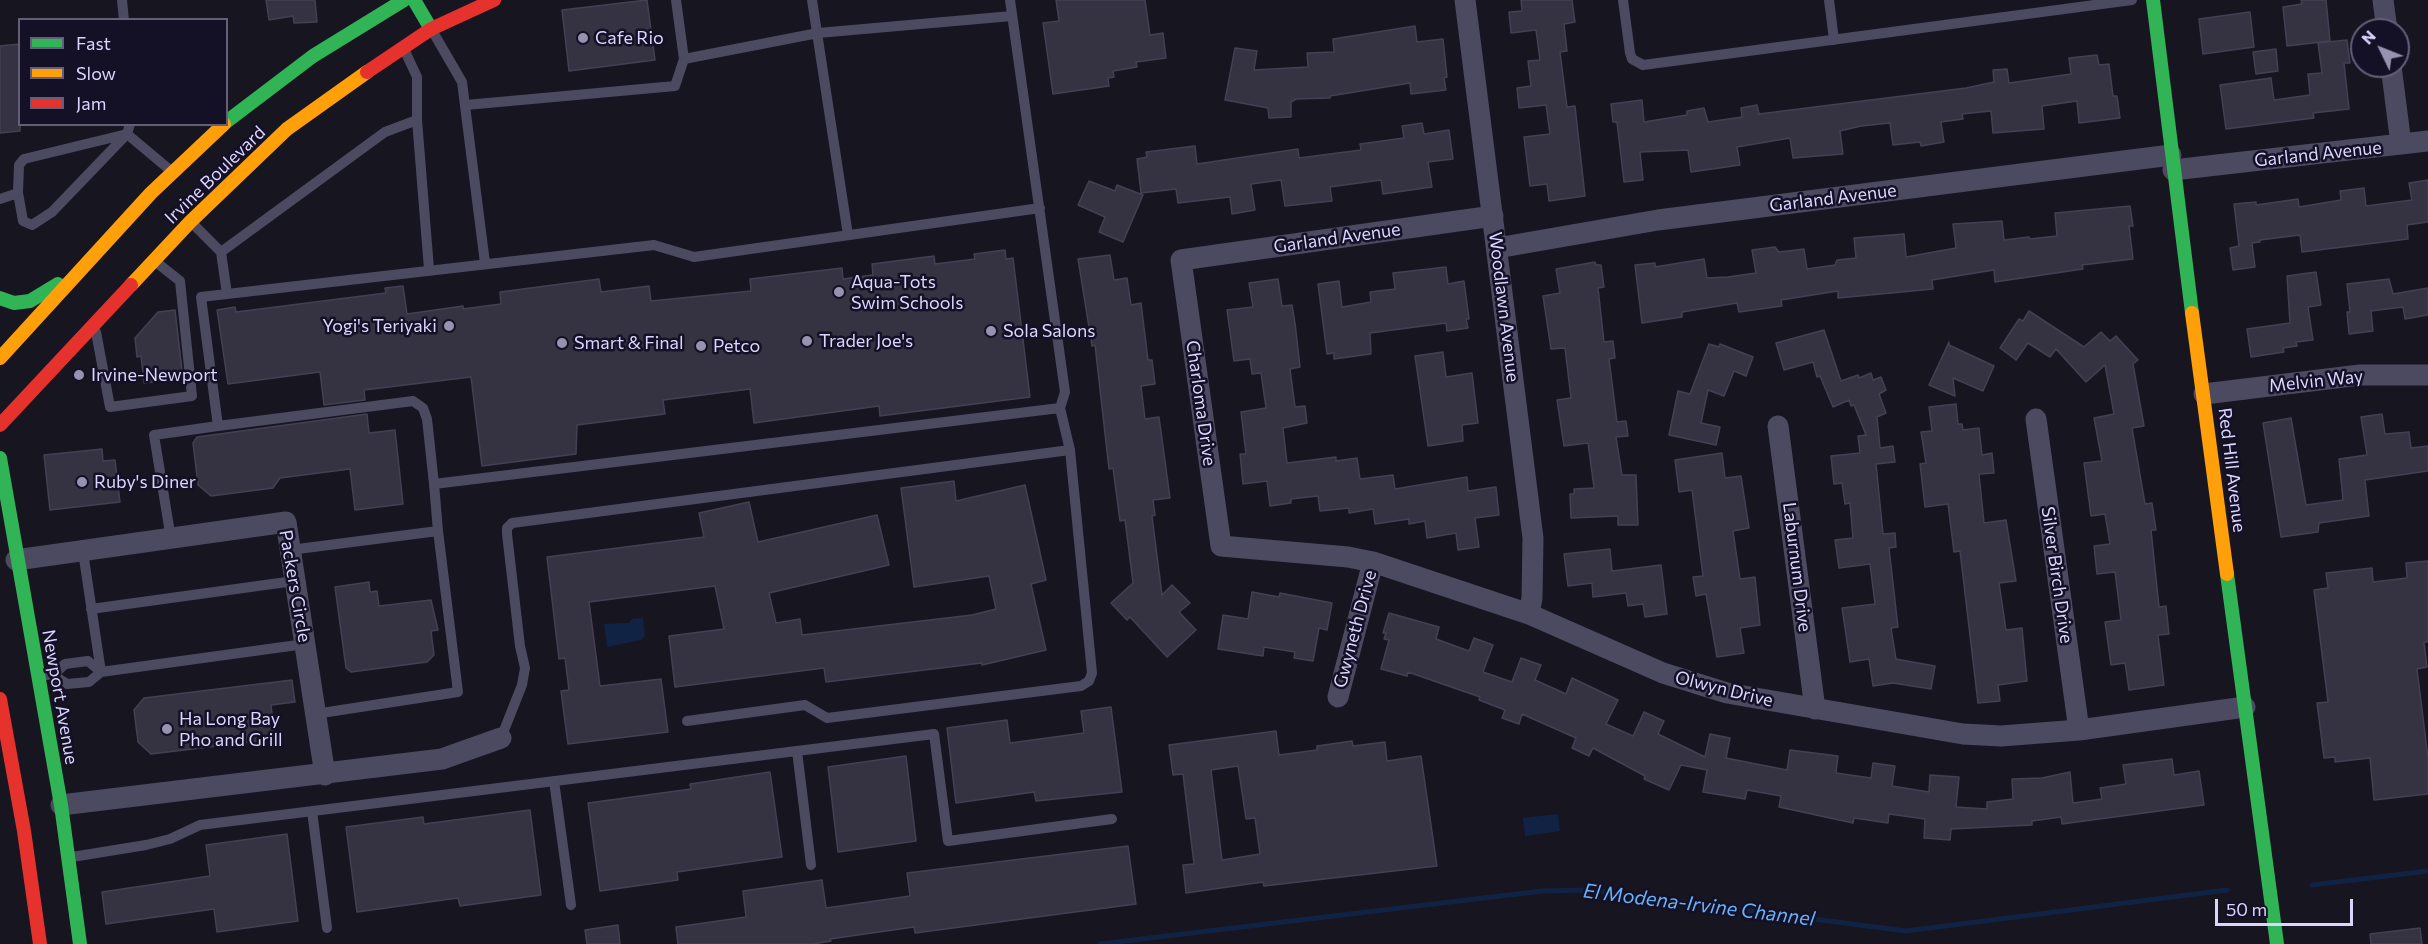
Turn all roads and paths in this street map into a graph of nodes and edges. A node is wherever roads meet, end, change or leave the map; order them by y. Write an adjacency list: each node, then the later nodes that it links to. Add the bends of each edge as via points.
1 (122, 0): 16 (lane)
2 (404, 0): 14 (main road, Irvine Boulevard)
3 (414, 0): 18 (main road)
4 (494, 0): 18 (main road, Irvine Boulevard)
5 (676, 0): 22 (lane)
6 (812, 0): 19 (lane)
7 (1010, 0): 15 (lane)
8 (1465, 0): 36 (street, Woodlawn Avenue)
9 (1623, 0): 21 (lane, via 1630,53 1632,59 1643,65)
10 (1829, 0): 21 (lane)
11 (2132, 0): 21 (lane)
12 (2153, 0): 31 (main road, Red Hill Avenue)
13 (2383, 0): 17 (street)
14 (384, 5): 20 (main road); 26 (main road, Irvine Boulevard)
15 (1012, 16): 19 (lane); 35 (lane)
16 (124, 18)
17 (2385, 18)
18 (431, 29): 20 (main road, Irvine Boulevard); 24 (lane, via 462,82)
19 (818, 33): 22 (lane); 38 (lane)
20 (399, 37): 25 (lane, via 417,77); 37 (main road, Irvine Boulevard, via 287,129)
21 (1834, 40)
22 (684, 60): 24 (lane, via 675,86)
23 (2393, 78): 30 (street)
24 (466, 105): 43 (lane)
25 (417, 120): 40 (lane, via 385,132); 44 (lane)
26 (228, 122)
27 (223, 126): 32 (main road, Irvine Boulevard)
28 (129, 129): 32 (lane); 33 (lane, via 24,159 19,165); 33 (lane, via 52,212 32,225 22,221)
29 (2428, 141): 30 (street, Garland Avenue)
30 (2401, 144): 31 (street, Garland Avenue)
31 (2172, 163): 39 (street, Garland Avenue, via 1658,220); 51 (main road, Red Hill Avenue)
32 (172, 172): 45 (main road, Irvine Boulevard)
33 (18, 193): 34 (lane)
34 (0, 199)
35 (1040, 208): 38 (lane); 52 (lane, via 1065,392)
36 (1493, 216): 39 (street, Woodlawn Avenue); 41 (street, Garland Avenue)
37 (190, 222): 40 (lane); 42 (main road, Irvine Boulevard)
38 (848, 235): 43 (lane, via 694,257 654,244)
39 (1497, 248): 69 (street, Woodlawn Avenue, via 1533,538)
40 (221, 252): 46 (lane)
41 (1181, 260): 62 (street, Charloma Drive)
42 (154, 261): 48 (main road, Irvine Boulevard); 48 (lane, via 180,281 192,396 110,407)
43 (485, 263): 44 (lane)
44 (429, 269): 46 (lane)
45 (80, 270): 47 (main road, via 30,301 14,303); 49 (main road, Irvine Boulevard)
46 (227, 294): 55 (lane, via 201,297)
47 (0, 298)
48 (94, 325): 54 (main road, Irvine Boulevard)
49 (0, 358)
50 (2428, 375): 51 (street, Melvin Way, via 2360,375)
51 (2204, 394): 76 (main road, Red Hill Avenue)
52 (1060, 408): 57 (lane); 59 (lane)
53 (2036, 419): 80 (street, Silver Birch Drive)
54 (0, 425)
55 (218, 426): 59 (lane, via 412,401 423,408 427,419); 61 (lane, via 154,435)
56 (1778, 426): 77 (street, Laburnum Drive)
57 (1070, 450): 79 (lane, via 1092,673 1089,681 1081,686 827,718 805,705); 81 (lane, via 512,523 507,534 525,668)
58 (0, 458): 65 (main road, Newport Avenue)
59 (435, 484): 60 (lane)
60 (438, 531): 63 (lane); 78 (lane, via 458,692)
61 (171, 539): 63 (street, Packers Circle, via 286,522); 64 (street, Packers Circle)
62 (1221, 546): 66 (street, Olwyn Drive)
63 (290, 550): 67 (street, Packers Circle)
64 (83, 552): 65 (street, Packers Circle); 68 (lane)
65 (16, 560): 72 (main road, Newport Avenue)
66 (1373, 562): 69 (street, Olwyn Drive); 74 (street, Gwyneth Drive)
67 (294, 581): 68 (lane); 70 (street, Packers Circle)
68 (91, 609): 71 (lane)
69 (1529, 614): 77 (street, Olwyn Drive, via 1663,673 1727,693)
70 (304, 644): 71 (lane); 78 (street, Packers Circle)
71 (101, 672): 73 (lane, via 89,682 67,684); 73 (lane, via 88,661 65,664)
72 (37, 675): 73 (lane); 85 (main road, Newport Avenue)
73 (53, 675)
74 (1338, 697)
75 (0, 699): 92 (main road)
76 (2245, 707): 80 (street, Olwyn Drive); 94 (main road, Red Hill Avenue)
77 (1815, 709): 80 (street, Olwyn Drive, via 1963,734 2001,736)
78 (315, 714): 83 (street, Packers Circle)
79 (687, 721)
80 (2079, 730)
81 (501, 738): 83 (street, via 442,759)
82 (797, 751): 84 (lane); 87 (lane, via 934,734 948,841); 89 (lane)
83 (325, 775): 85 (street)
84 (554, 781): 86 (lane); 90 (lane)
85 (61, 805): 88 (main road, Newport Avenue)
86 (312, 811): 88 (lane, via 200,825 146,845); 91 (lane)
87 (1112, 819)
88 (69, 857): 93 (main road, Newport Avenue)
89 (811, 865)
90 (571, 905)
91 (327, 928)
92 (40, 944)
93 (80, 944)
94 (2277, 944)

